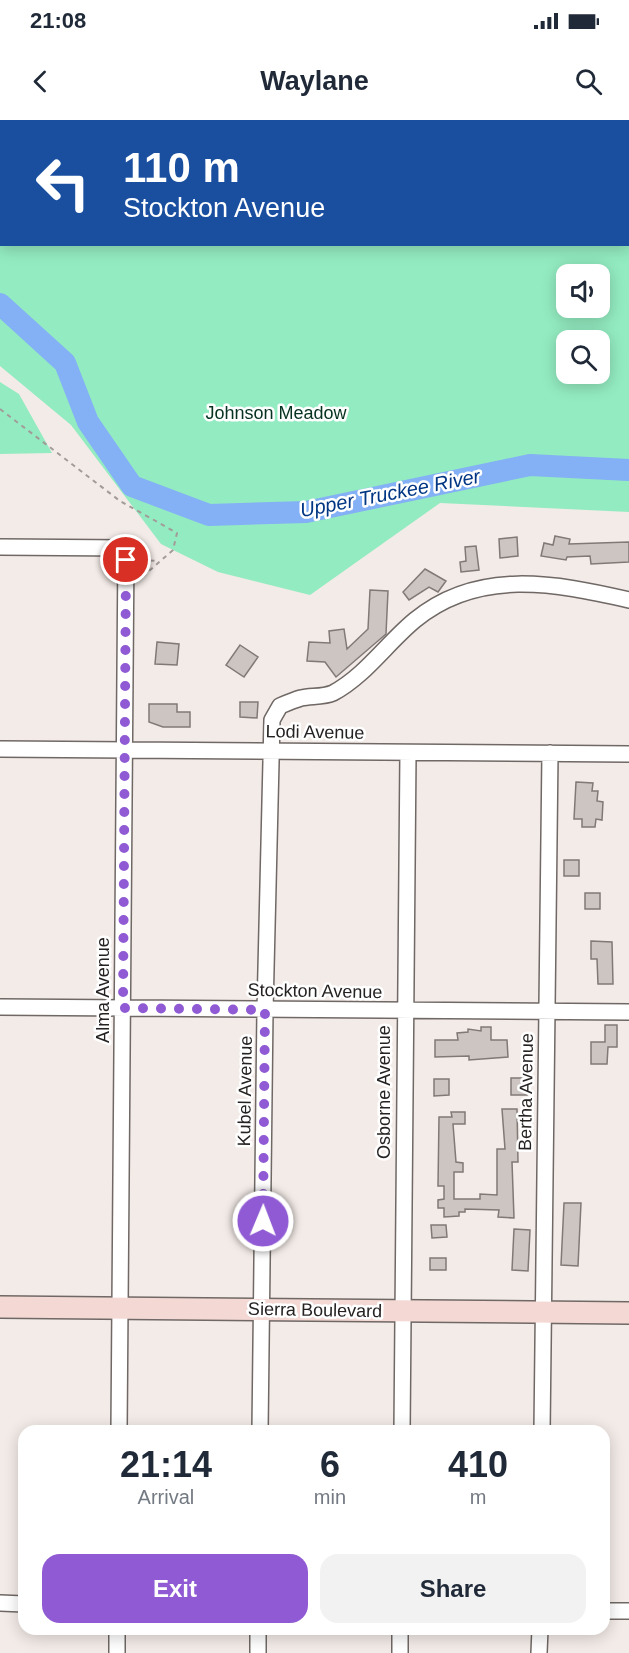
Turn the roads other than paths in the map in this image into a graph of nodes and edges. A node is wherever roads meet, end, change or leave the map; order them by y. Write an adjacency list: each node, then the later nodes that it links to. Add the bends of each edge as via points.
1 (0, 547): 4 (street, Alma Avenue, via 126,554)
2 (629, 600): 5 (street, Kubel Avenue, via 528,584 487,586 448,597 415,620 350,682 330,694 280,706 272,720)
3 (0, 749): 4 (street, Lodi Avenue)
4 (124, 749): 5 (street, Lodi Avenue); 10 (street, Alma Avenue)
5 (272, 751): 6 (street, Lodi Avenue); 11 (street, Kubel Avenue)
6 (408, 753): 7 (street, Lodi Avenue); 12 (street, Osborne Avenue)
7 (550, 753): 8 (street, Lodi Avenue); 14 (street, Bertha Avenue)
8 (629, 754)
9 (0, 1007): 10 (street, Stockton Avenue)
10 (123, 1008): 11 (street, Stockton Avenue); 16 (street, Alma Avenue)
11 (265, 1010): 12 (street, Stockton Avenue); 17 (street, Kubel Avenue)
12 (404, 1012): 14 (street, Stockton Avenue); 18 (street, Osborne Avenue)
13 (629, 1012): 14 (street, Stockton Avenue)
14 (547, 1013): 19 (street, Bertha Avenue)
15 (0, 1307): 16 (street, Sierra Boulevard)
16 (120, 1308): 17 (street, Sierra Boulevard); 21 (street, Alma Avenue)
17 (262, 1309): 18 (street, Sierra Boulevard); 22 (street, Kubel Avenue)
18 (403, 1311): 19 (street, Sierra Boulevard); 23 (street, Osborne Avenue)
19 (543, 1311): 20 (street, Sierra Boulevard); 24 (street, Bertha Avenue)
20 (629, 1313)
21 (119, 1425)
22 (260, 1425)
23 (402, 1425)
24 (542, 1425)
25 (0, 1604): 26 (street)
26 (18, 1604)
27 (610, 1611): 28 (street)
28 (629, 1611)
29 (117, 1635): 33 (street)
30 (258, 1635): 34 (street)
31 (400, 1635): 35 (street)
32 (540, 1635): 36 (street)
33 (117, 1653)
34 (258, 1653)
35 (400, 1653)
36 (539, 1653)

